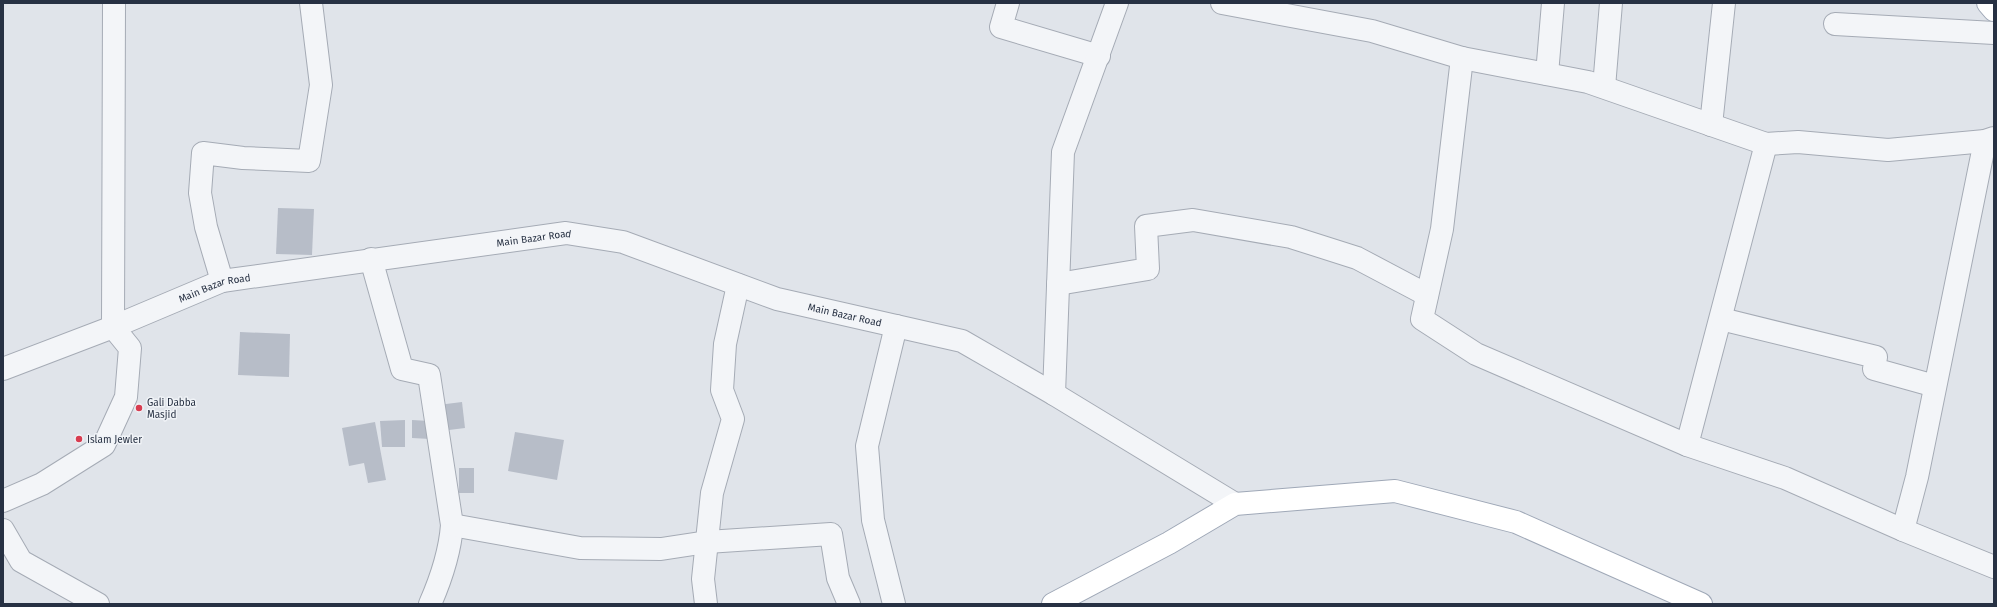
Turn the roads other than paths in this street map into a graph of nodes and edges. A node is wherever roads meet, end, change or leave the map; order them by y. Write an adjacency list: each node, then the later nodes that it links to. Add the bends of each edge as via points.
1 (114, 3): 25 (street)
2 (311, 3): 19 (street, via 321,85 309,161 203,153 200,193 206,227)
3 (1008, 3): 11 (street, via 1001,27)
4 (1117, 3): 11 (street)
5 (1222, 3): 12 (street, via 1372,31)
6 (1553, 3): 13 (street)
7 (1611, 3): 14 (street)
8 (1724, 3): 15 (street)
9 (1835, 24): 10 (street)
10 (1994, 33)
11 (1099, 56): 20 (street, via 1063,152)
12 (1462, 58): 13 (street); 22 (street, via 1442,228)
13 (1547, 74): 14 (street)
14 (1604, 87): 15 (street)
15 (1711, 125): 17 (street)
16 (1989, 140): 17 (street, via 1888,150 1798,142); 27 (street)
17 (1766, 144): 23 (street)
18 (371, 260): 19 (street, Main Bazar Road); 21 (street, Main Bazar Road, via 566,233 624,242); 32 (street, via 402,369 429,374)
19 (222, 281): 25 (street, Main Bazar Road)
20 (1058, 284): 22 (street, via 1148,269 1146,226 1193,220 1291,237 1357,258); 28 (street)
21 (738, 285): 24 (street, Main Bazar Road, via 777,300); 35 (street, via 725,344 722,390 733,419 712,493)
22 (1428, 295): 29 (street, via 1422,319 1476,354)
23 (1721, 319): 27 (street, via 1876,358 1874,369); 29 (street)
24 (896, 326): 28 (street, Main Bazar Road, via 962,341); 41 (street, via 867,446 873,520)
25 (113, 327): 26 (street, Main Bazar Road); 30 (street, via 130,348 126,397 104,445 42,484)
26 (3, 369)
27 (1935, 386): 34 (street, via 1917,477)
28 (1054, 394): 31 (street, Main Bazar Road)
29 (1687, 445): 34 (street, via 1785,478)
30 (3, 501)
31 (1235, 504): 42 (main road, via 1169,543); 43 (main road, via 1394,491 1516,522)
32 (452, 524): 35 (street, via 580,548 661,549); 38 (street, via 439,584)
33 (3, 530): 37 (street, via 21,561)
34 (1903, 530): 36 (street)
35 (707, 542): 39 (street, via 703,579); 40 (street, via 831,534 838,578)
36 (1994, 568)
37 (98, 604)
38 (430, 604)
39 (706, 604)
40 (849, 604)
41 (894, 604)
42 (1053, 604)
43 (1700, 604)

